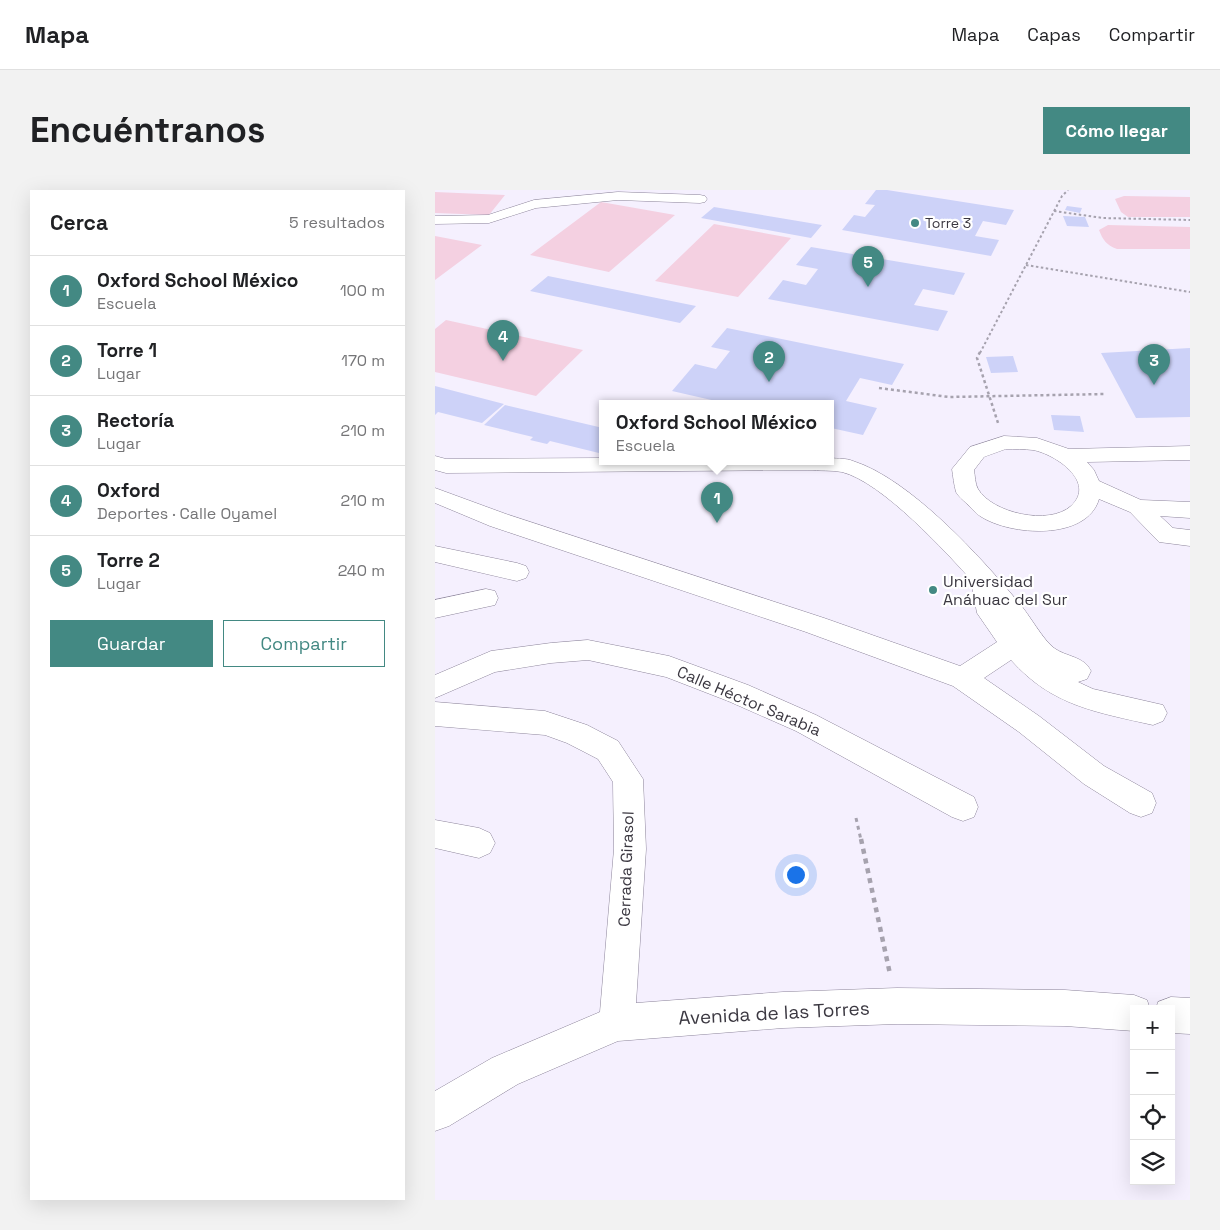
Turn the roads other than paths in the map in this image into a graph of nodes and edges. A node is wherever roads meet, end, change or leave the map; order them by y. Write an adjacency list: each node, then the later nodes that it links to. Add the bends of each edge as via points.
1 (700, 200): 2 (street, via 618,196 534,204 489,219)
2 (435, 220)
3 (1190, 453): 4 (street)
4 (1067, 456): 8 (street, via 1083,470); 8 (street, via 1037,444 1004,442 977,452 963,469 967,491 988,511 1011,520 1059,521 1083,507 1088,501)
5 (660, 465): 7 (street)
6 (834, 465): 17 (street, via 847,466 871,477 911,505 981,575)
7 (439, 468)
8 (1090, 486): 11 (street)
9 (435, 495): 20 (street, via 507,523 815,624)
10 (1184, 505): 11 (street)
11 (1138, 507): 12 (street, via 1167,536)
12 (1190, 538)
13 (435, 554): 14 (street)
14 (517, 572)
15 (486, 598): 16 (street)
16 (435, 609)
17 (1001, 612): 18 (street); 19 (street, via 1044,655)
18 (1013, 645): 20 (street); 22 (street, via 1035,669 1063,687 1088,699)
19 (1077, 671)
20 (963, 678): 24 (street, via 1094,775)
21 (435, 687): 25 (street, Calle Héctor Sarabia, via 491,662 551,653 588,650 669,667 806,723)
22 (1153, 713)
23 (435, 714): 31 (street, Cerrada Girasol, via 545,724 577,734 608,750 628,779 630,849)
24 (1141, 804)
25 (963, 807)
26 (435, 834): 27 (street)
27 (479, 843)
28 (1130, 1012): 31 (street, Avenida de las Torres, via 897,1006 783,1010)
29 (1175, 1015): 30 (street)
30 (1190, 1016)
31 (617, 1023): 32 (street, Avenida de las Torres, via 505,1071)
32 (435, 1112)

